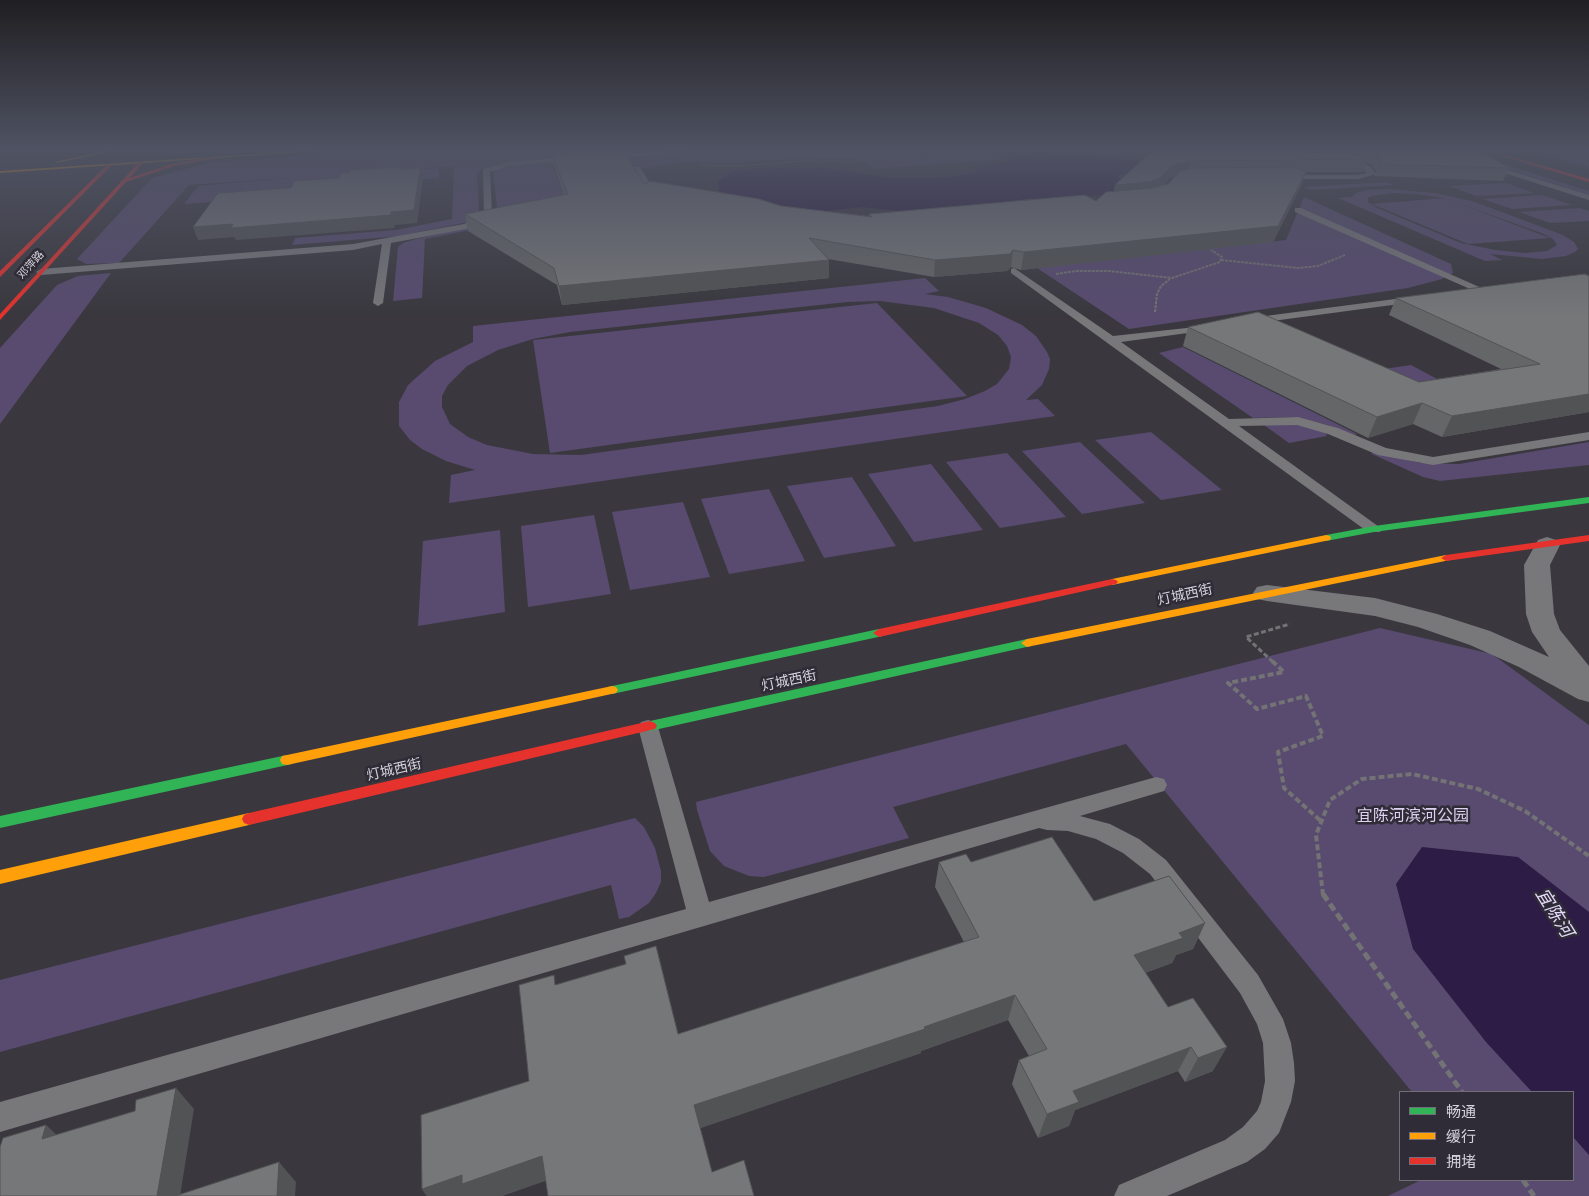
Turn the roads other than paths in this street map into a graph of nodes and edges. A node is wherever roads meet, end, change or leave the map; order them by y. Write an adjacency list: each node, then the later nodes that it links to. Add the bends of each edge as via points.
1 (67, 207): 8 (main road, 邓萍路)
2 (100, 207): 7 (main road, 邓萍路)
3 (487, 207): 5 (lane, via 487,217 466,226)
4 (1298, 210): 9 (lane, via 1485,289)
5 (387, 242): 7 (lane); 11 (lane)
6 (1014, 270): 15 (lane)
7 (41, 272): 12 (main road, 邓萍路)
8 (0, 275)
9 (1461, 293)
10 (1432, 297): 13 (lane)
11 (378, 303)
12 (0, 318)
13 (1238, 323)
14 (1219, 326): 15 (lane)
15 (1111, 340): 16 (lane)
16 (1225, 423): 17 (lane, via 1298,421 1333,430 1383,452 1433,461); 19 (lane)
17 (1589, 436)
18 (1589, 500): 19 (main road, 灯城西街)
19 (1374, 529): 27 (main road, 灯城西街, via 1230,557)
20 (1589, 538): 21 (main road, 灯城西街)
21 (1547, 545): 22 (main road, 灯城西街, via 1421,562); 23 (street, via 1537,565 1540,614 1546,632)
22 (1263, 594): 24 (street, via 1375,608 1427,620 1480,638); 25 (main road, 灯城西街)
23 (1589, 685)
24 (1589, 691)
25 (648, 727): 29 (main road, 灯城西街); 30 (lane)
26 (1156, 785): 28 (lane)
27 (0, 822)
28 (1022, 824): 30 (lane); 32 (lane, via 1052,821 1088,826 1116,837 1152,861 1171,881 1249,984 1269,1019 1277,1043 1280,1082 1276,1102 1268,1122 1254,1138 1236,1151)
29 (0, 876)
30 (700, 916): 31 (lane)
31 (0, 1117)
32 (1130, 1196)

